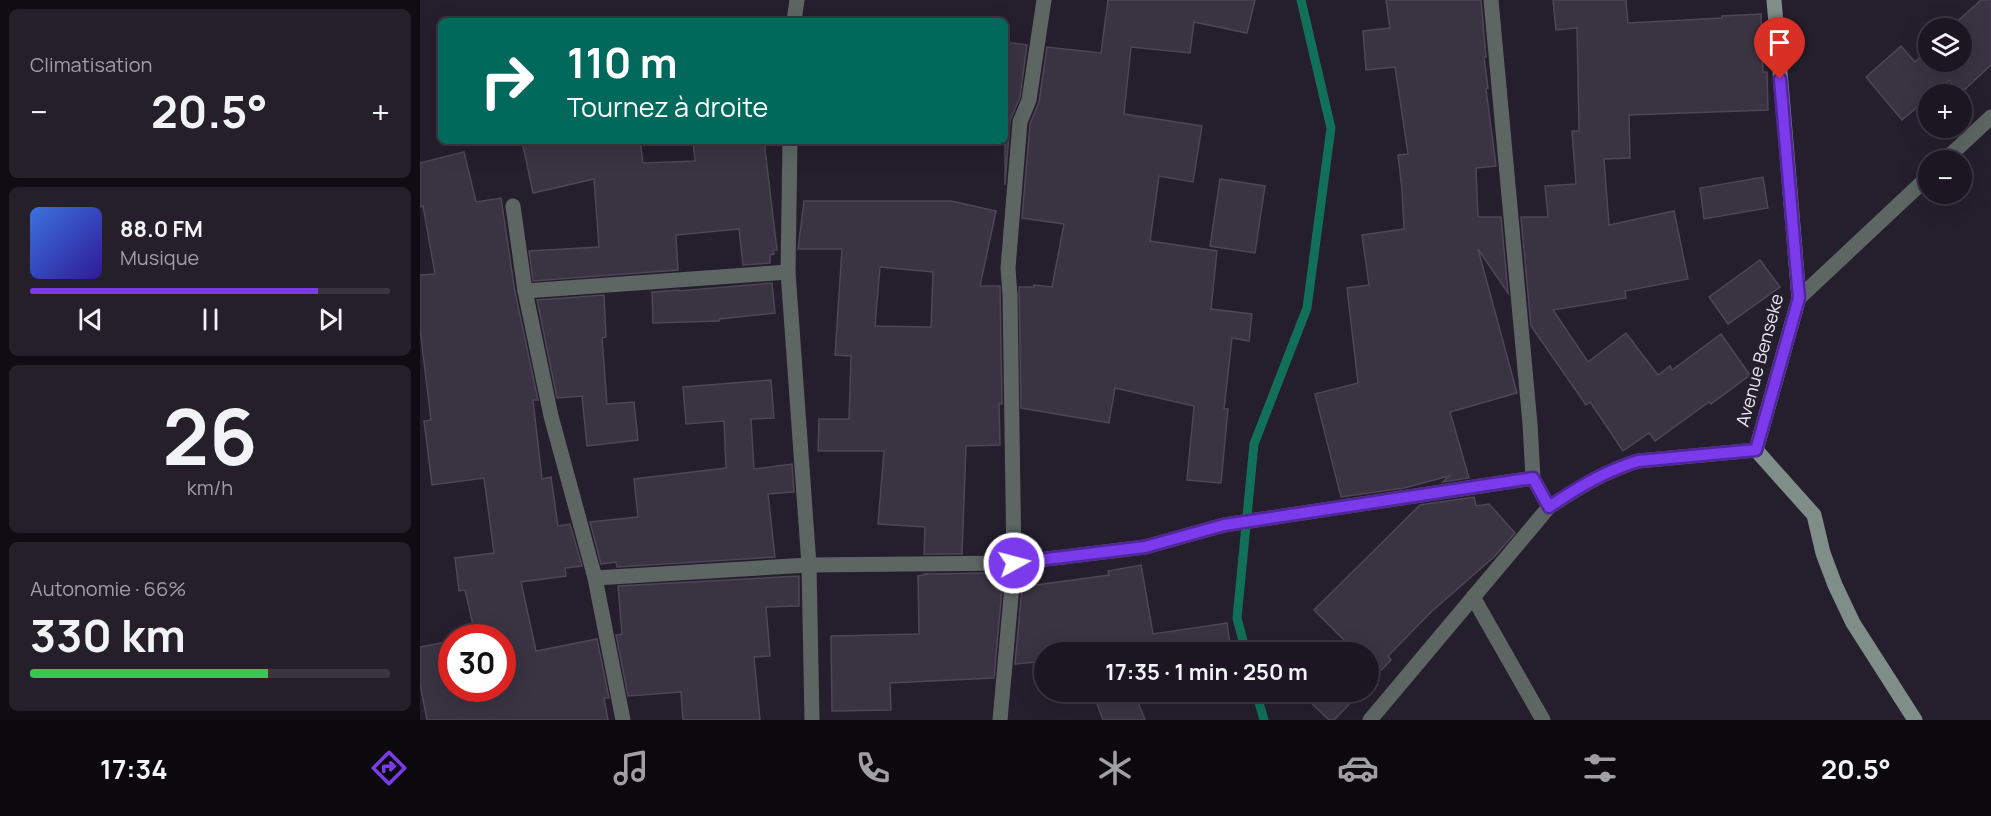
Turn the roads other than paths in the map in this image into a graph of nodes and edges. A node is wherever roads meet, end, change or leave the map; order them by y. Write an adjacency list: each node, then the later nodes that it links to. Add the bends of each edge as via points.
1 (797, 0): 5 (street)
2 (1044, 0): 17 (street, via 1029,100 1020,122 1008,268)
3 (1491, 0): 15 (street)
4 (1774, 0): 13 (street, Avenue Benseke)
5 (794, 18)
6 (1991, 117): 8 (street)
7 (790, 144): 11 (street)
8 (1956, 150)
9 (1918, 186): 13 (street)
10 (513, 206): 12 (street)
11 (788, 272): 12 (street); 18 (street)
12 (525, 291): 19 (street, via 551,416)
13 (1799, 298): 14 (street, Avenue Benseke)
14 (1756, 450): 16 (street, via 1619,466); 26 (street, Avenue Benseke, via 1814,514 1823,553 1853,622)
15 (1533, 478): 16 (street); 17 (street, via 1224,525 1145,547)
16 (1549, 507): 20 (street)
17 (1014, 563): 18 (street); 23 (street)
18 (809, 564): 19 (street); 22 (street)
19 (595, 578): 21 (street)
20 (1473, 597): 24 (street); 25 (street)
21 (623, 720)
22 (812, 720)
23 (1000, 720)
24 (1370, 720)
25 (1543, 720)
26 (1915, 720)

